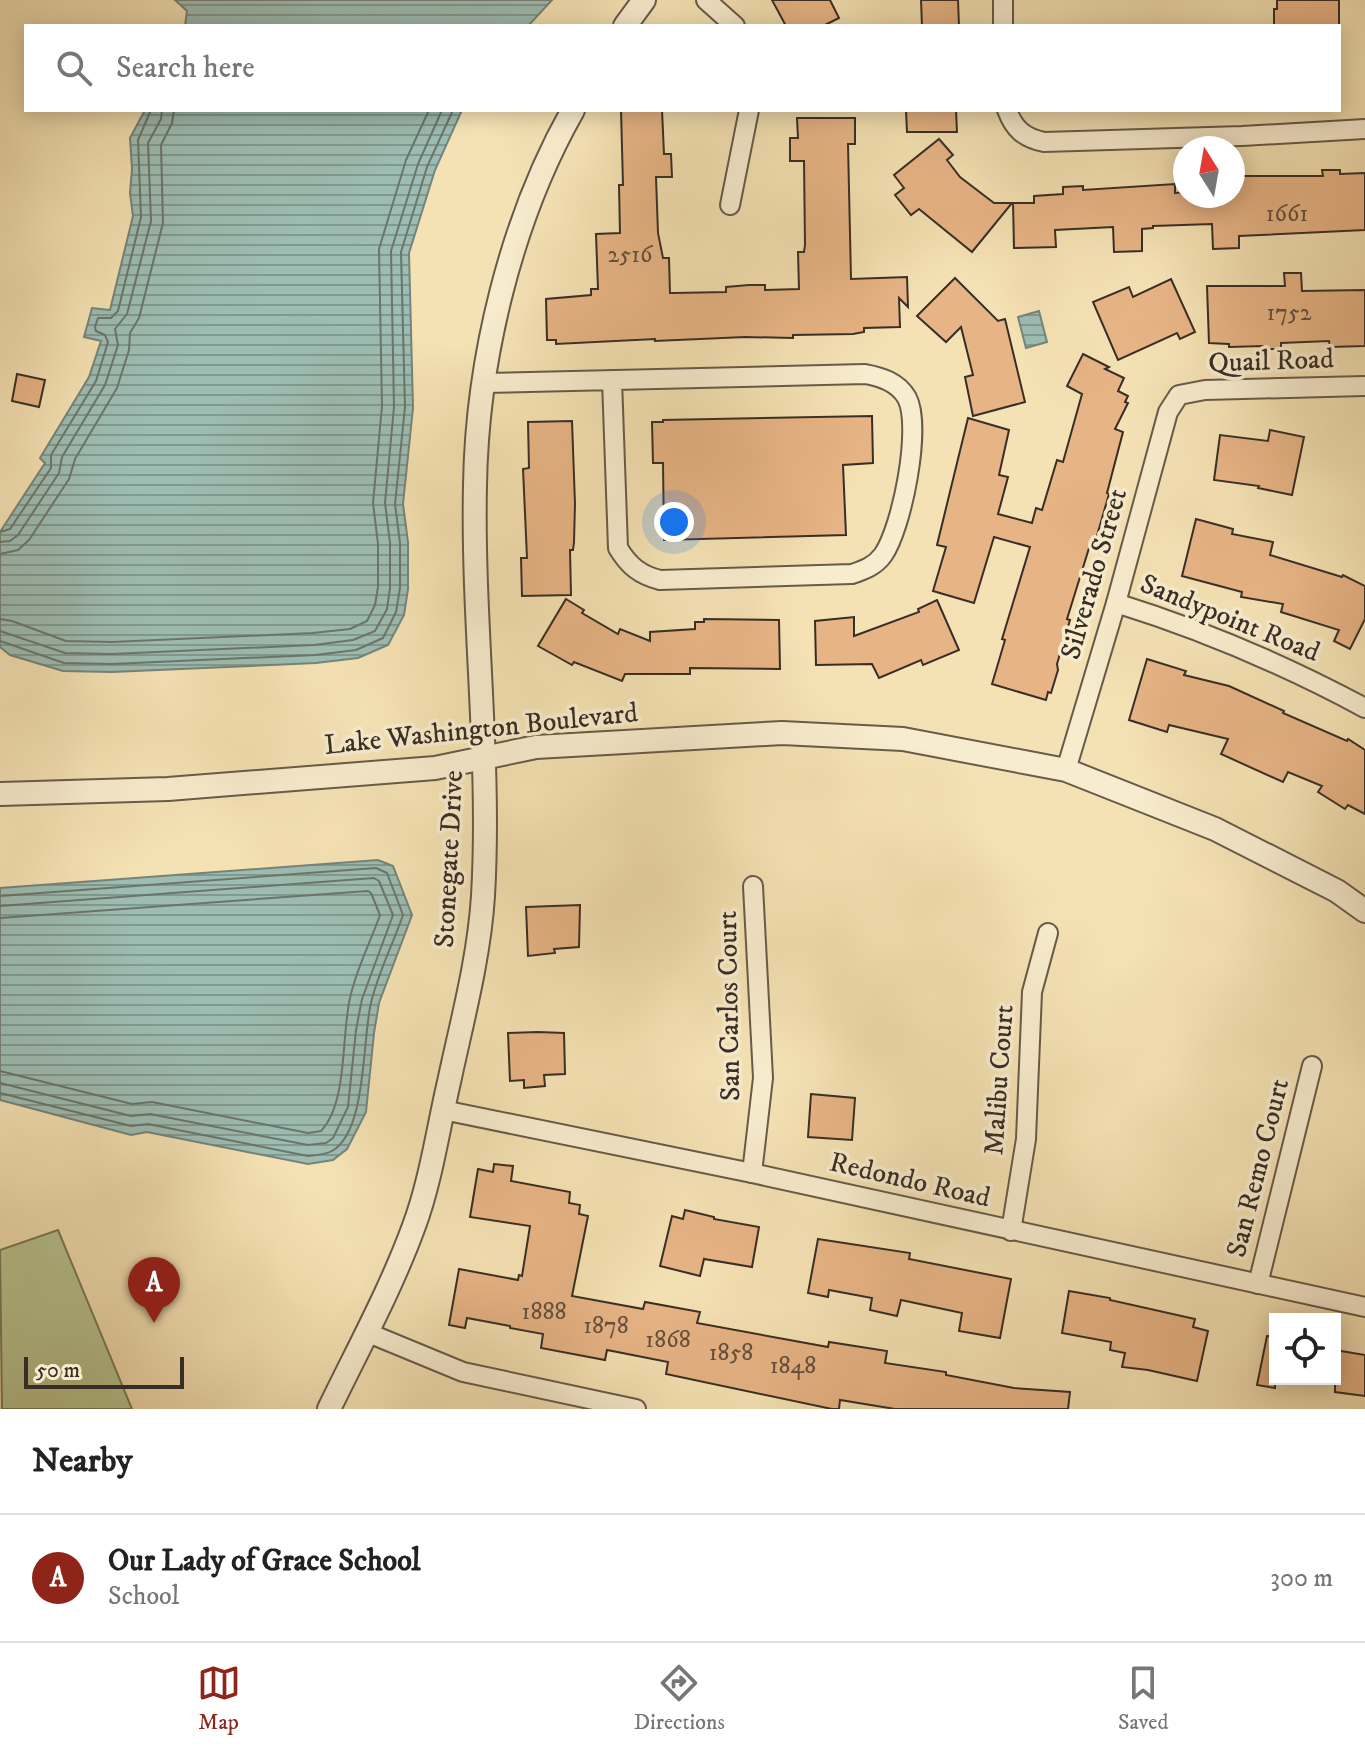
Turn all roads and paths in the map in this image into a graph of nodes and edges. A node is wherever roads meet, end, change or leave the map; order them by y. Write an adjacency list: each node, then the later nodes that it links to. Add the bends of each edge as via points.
1 (644, 0): 4 (street)
2 (706, 0): 5 (street)
3 (1003, 0): 6 (street)
4 (626, 24)
5 (733, 24)
6 (1003, 24)
7 (572, 112): 13 (street, Stonegate Drive, via 516,244)
8 (749, 112): 11 (street)
9 (1010, 117): 10 (street, via 1026,136 1044,142)
10 (1365, 129)
11 (730, 205)
12 (612, 380): 12 (street, via 865,374 891,382 907,399 912,448 883,555 852,574 645,577 618,548); 13 (street)
13 (485, 383): 18 (street, Stonegate Drive, via 475,506)
14 (1365, 386): 15 (street, Quail Road)
15 (1179, 395): 16 (street, Silverado Street, via 1168,412)
16 (1116, 603): 17 (street, Sandypoint Road, via 1218,637); 19 (street, Silverado Street)
17 (1365, 708)
18 (485, 757): 19 (street, Lake Washington Boulevard, via 536,747 782,733 903,739); 20 (street, Lake Washington Boulevard, via 435,768 168,789); 25 (street, Stonegate Drive, via 483,900)
19 (1066, 770): 22 (street, Lake Washington Boulevard, via 1215,829 1337,891)
20 (0, 794)
21 (753, 886): 26 (street, San Carlos Court, via 763,1078)
22 (1365, 911)
23 (1048, 933): 27 (street, Malibu Court, via 1032,992 1026,1139)
24 (1312, 1066): 28 (street, San Remo Court)
25 (443, 1110): 26 (street, Redondo Road); 30 (street, Stonegate Drive, via 414,1226)
26 (752, 1173): 27 (street, Redondo Road)
27 (1011, 1231): 28 (street, Redondo Road)
28 (1258, 1284): 29 (street, Redondo Road)
29 (1365, 1307)
30 (366, 1332): 31 (street, Stonegate Drive); 32 (street, via 463,1372)
31 (329, 1409)
32 (636, 1409)

